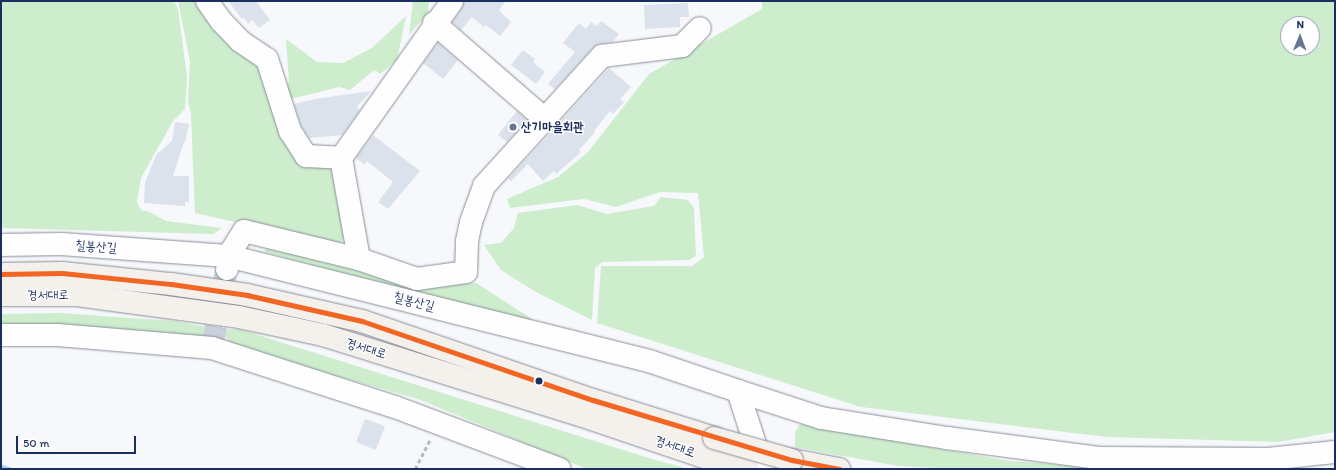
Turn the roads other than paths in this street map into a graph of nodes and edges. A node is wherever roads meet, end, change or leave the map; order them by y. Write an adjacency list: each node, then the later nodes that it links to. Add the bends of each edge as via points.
1 (207, 1): 6 (street, via 221,22 240,41 267,59 290,131 306,156)
2 (452, 1): 3 (street)
3 (434, 23): 5 (street); 6 (street)
4 (700, 28): 5 (street, via 682,46 602,56)
5 (545, 118): 8 (street, via 484,186 467,241 466,272 417,278)
6 (341, 158): 8 (street)
7 (1, 244): 9 (street, 칠봉산길, via 61,244)
8 (358, 259): 9 (street, via 244,231 232,250)
9 (228, 263): 13 (street, 칠봉산길, via 649,361)
10 (1, 274): 18 (main road, 경서대로, bridge, via 62,273 247,294 362,321 593,400 714,438 792,460)
11 (1, 295): 16 (main road, 경서대로, via 77,295 239,317 323,335 592,419 719,462)
12 (1, 336): 15 (street, via 58,335 212,348 395,407)
13 (738, 391): 14 (street, 칠봉산길, via 821,418 1099,458 1268,459); 17 (street)
14 (1335, 452)
15 (560, 469)
16 (748, 469)
17 (763, 469)
18 (839, 469)

